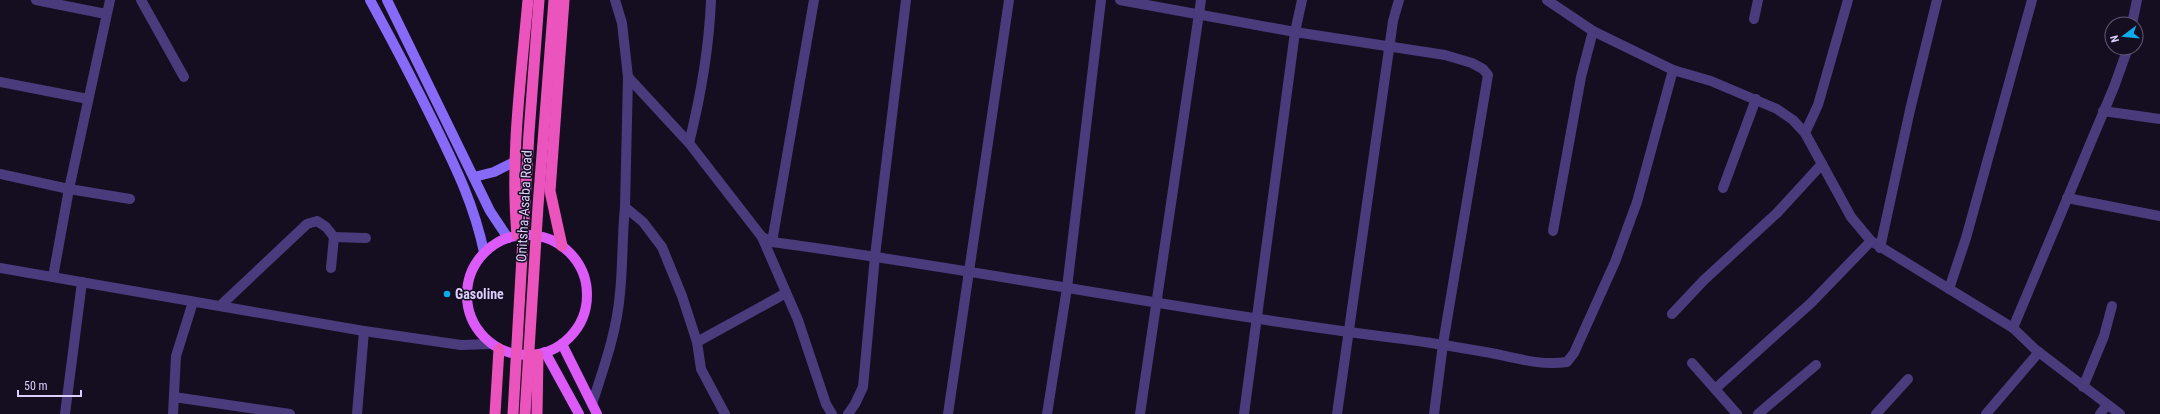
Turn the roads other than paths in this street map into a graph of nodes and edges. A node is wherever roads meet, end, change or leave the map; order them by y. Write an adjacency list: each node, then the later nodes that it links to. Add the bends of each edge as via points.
1 (36, 0): 28 (street)
2 (110, 0): 28 (street)
3 (141, 0): 36 (street)
4 (370, 0): 64 (main road, via 465,185)
5 (387, 0): 48 (main road)
6 (528, 0): 45 (highway)
7 (539, 0): 102 (highway, bridge)
8 (554, 0): 103 (highway, Onitsha-Asaba Road, bridge)
9 (564, 0): 62 (highway, via 550,192)
10 (615, 0): 37 (street, via 622,23)
11 (711, 0): 44 (street, via 710,33 702,93)
12 (814, 0): 61 (street)
13 (906, 0): 65 (street)
14 (1009, 0): 68 (street)
15 (1101, 0): 71 (street)
16 (1120, 0): 27 (street)
17 (1201, 0): 27 (street)
18 (1302, 0): 32 (street)
19 (1399, 0): 33 (street)
20 (1547, 0): 26 (street)
21 (1758, 0): 30 (street)
22 (1848, 0): 43 (street, via 1818,105)
23 (1937, 0): 63 (street)
24 (2032, 0): 72 (street, via 1966,238)
25 (2137, 0): 29 (street)
26 (1564, 5): 31 (street)
27 (1199, 13): 32 (street); 75 (street)
28 (106, 14): 39 (street)
29 (2134, 16)
30 (1754, 19)
31 (1594, 31): 35 (street); 55 (street, via 1581,77)
32 (1295, 32): 33 (street); 79 (street)
33 (1390, 47): 82 (street); 85 (street, via 1445,55 1472,63 1488,75)
34 (2125, 56): 41 (street)
35 (1673, 70): 40 (street, via 1711,81); 85 (street, via 1637,202 1615,262 1574,353 1567,362 1557,364 1519,359)
36 (184, 77)
37 (628, 77): 44 (street); 53 (street)
38 (0, 82): 39 (street)
39 (88, 98): 50 (street)
40 (1756, 99): 43 (street, via 1793,120); 49 (street)
41 (2103, 110): 42 (street); 51 (street)
42 (2160, 119)
43 (1805, 133): 46 (street)
44 (689, 143): 58 (street)
45 (514, 162): 48 (main road); 56 (highway)
46 (1822, 164): 60 (street, via 1851,217); 78 (street, via 1777,213 1704,280)
47 (0, 174): 50 (street)
48 (474, 178): 56 (main road, via 490,211)
49 (1723, 188)
50 (69, 189): 52 (street); 69 (street)
51 (2067, 198): 54 (street); 80 (street)
52 (130, 199)
53 (625, 207): 83 (street, via 643,222 662,247); 95 (street, via 620,294 613,338)
54 (2160, 216)
55 (1553, 231)
56 (512, 236): 62 (main road, via 545,238); 64 (main road, via 499,241)
57 (334, 237): 59 (street); 67 (street); 76 (street, via 317,221 307,224)
58 (762, 237): 61 (street); 73 (street)
59 (366, 238)
60 (1871, 241): 63 (street); 93 (street, via 1811,303)
61 (772, 242): 65 (street)
62 (562, 246): 84 (main road, via 580,268 586,304 580,322)
63 (1880, 248): 72 (street)
64 (484, 252): 86 (main road, via 469,276 467,300 473,322 481,334)
65 (875, 256): 68 (street); 109 (street, via 863,387)
66 (0, 268): 69 (street)
67 (331, 268)
68 (968, 272): 71 (street); 110 (street)
69 (53, 277): 70 (street)
70 (82, 282): 74 (street); 97 (street)
71 (1067, 288): 75 (street); 111 (street)
72 (1949, 289): 80 (street)
73 (786, 294): 83 (street); 108 (street, via 798,320 826,404)
74 (193, 302): 76 (street); 94 (street, via 176,356)
75 (1157, 302): 79 (street); 112 (street)
76 (220, 306): 81 (street)
77 (2112, 306): 92 (street, via 2104,336)
78 (1672, 314)
79 (1256, 317): 82 (street); 113 (street)
80 (2013, 328): 87 (street)
81 (364, 331): 86 (street, via 461,345); 100 (street)
82 (1349, 332): 85 (street); 114 (street)
83 (697, 342): 107 (street, via 701,369)
84 (562, 344): 88 (main road); 95 (main road)
85 (1442, 344): 115 (street)
86 (495, 346): 88 (main road, via 517,354); 101 (highway)
87 (2039, 352): 92 (street); 119 (street)
88 (542, 354): 104 (highway); 105 (main road)
89 (1692, 363): 93 (street)
90 (1816, 365): 117 (street)
91 (1908, 379): 118 (street)
92 (2083, 387): 96 (street)
93 (1715, 389): 116 (street)
94 (174, 397): 98 (street); 99 (street)
95 (592, 404): 106 (main road)
96 (2107, 405): 120 (street); 121 (street)
97 (65, 414)
98 (174, 414)
99 (290, 414)
100 (357, 414)
101 (495, 414)
102 (513, 414)
103 (525, 414)
104 (537, 414)
105 (579, 414)
106 (598, 414)
107 (725, 414)
108 (832, 414)
109 (848, 414)
110 (948, 414)
111 (1047, 414)
112 (1140, 414)
113 (1244, 414)
114 (1337, 414)
115 (1434, 414)
116 (1736, 414)
117 (1758, 414)
118 (1876, 414)
119 (1986, 414)
120 (2100, 414)
121 (2120, 414)

